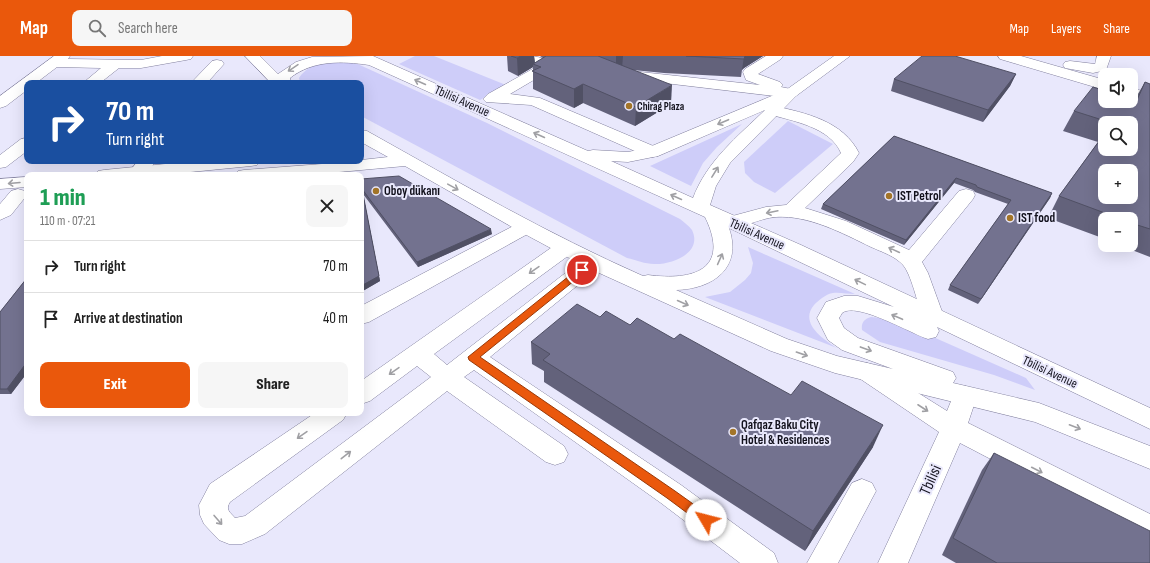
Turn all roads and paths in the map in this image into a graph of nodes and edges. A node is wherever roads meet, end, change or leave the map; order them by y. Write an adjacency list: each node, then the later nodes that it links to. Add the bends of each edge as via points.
1 (186, 56): 11 (main road, via 152,63)
2 (252, 56): 17 (main road)
3 (528, 56): 23 (main road, via 543,62 544,68)
4 (776, 56): 21 (main road, via 750,72 751,77)
5 (843, 56): 21 (main road)
6 (1005, 56): 19 (main road)
7 (1032, 56): 8 (main road, via 1093,69 1101,67)
8 (1104, 56)
9 (366, 58): 18 (main road, Tbilisi Avenue, one-way to 18, via 318,58 293,67); 26 (main road, Tbilisi Avenue, one-way to 9)
10 (58, 59): 11 (main road); 14 (main road)
11 (115, 64): 15 (main road)
12 (217, 64): 16 (main road)
13 (622, 74): 21 (main road)
14 (30, 80)
15 (95, 80)
16 (202, 80)
17 (276, 80)
18 (282, 80)
19 (1098, 83)
20 (24, 85): 25 (main road)
21 (792, 92): 27 (main road)
22 (1138, 95): 24 (main road)
23 (493, 97): 26 (main road); 31 (main road, via 534,101)
24 (1150, 98)
25 (0, 103)
26 (476, 107): 30 (main road, Tbilisi Avenue, one-way to 26)
27 (767, 108): 31 (main road, one-way to 31); 41 (main road, one-way to 27, via 707,186 720,164); 42 (main road, via 809,120 835,134 844,140 850,153)
28 (364, 137): 32 (main road)
29 (24, 145): 33 (main road)
30 (575, 151): 31 (main road, via 622,157); 41 (main road, Tbilisi Avenue, one-way to 30)
31 (652, 152)
32 (407, 161): 37 (main road); 45 (main road, one-way to 45)
33 (0, 163)
34 (186, 164): 35 (main road)
35 (143, 166): 36 (main road)
36 (117, 172)
37 (279, 172)
38 (0, 184): 39 (main road, one-way to 38)
39 (18, 192): 43 (main road)
40 (966, 195): 47 (main road)
41 (706, 210): 44 (main road, Tbilisi Avenue); 49 (main road, one-way to 41, via 669,284 685,283 713,271 723,257 724,248 718,224)
42 (791, 211): 44 (main road, one-way to 44, via 776,211); 47 (main road, one-way to 42, via 899,252 811,214)
43 (0, 214)
44 (732, 222): 51 (main road, Tbilisi Avenue, one-way to 44)
45 (526, 226): 46 (main road); 50 (main road)
46 (565, 248): 48 (main road); 52 (main road, one-way to 52)
47 (911, 261): 51 (main road, via 918,273)
48 (593, 262): 49 (main road); 53 (main road)
49 (622, 276): 54 (main road, one-way to 54, via 779,345)
50 (364, 314)
51 (933, 317): 60 (main road, Tbilisi Avenue)
52 (418, 354): 55 (main road); 56 (main road, one-way to 56)
53 (473, 357): 55 (main road); 67 (main road, via 671,494)
54 (867, 372): 57 (main road); 61 (main road, one-way to 61)
55 (446, 378): 59 (main road, one-way to 55, via 220,493 213,505 214,515 229,531 242,531 255,525); 63 (main road)
56 (364, 392)
57 (965, 396): 58 (main road); 61 (main road, Tbilisi)
58 (1039, 413): 62 (main road, one-way to 58, via 1077,395 868,305 842,304 829,314 828,318 836,334 850,344); 64 (main road, one-way to 64)
59 (330, 416)
60 (1150, 419)
61 (954, 428): 66 (main road, one-way to 66); 69 (main road, Tbilisi)
62 (1150, 430)
63 (555, 454)
64 (1150, 458)
65 (862, 491): 68 (main road)
66 (1150, 528)
67 (763, 563)
68 (822, 563)
69 (893, 563)

